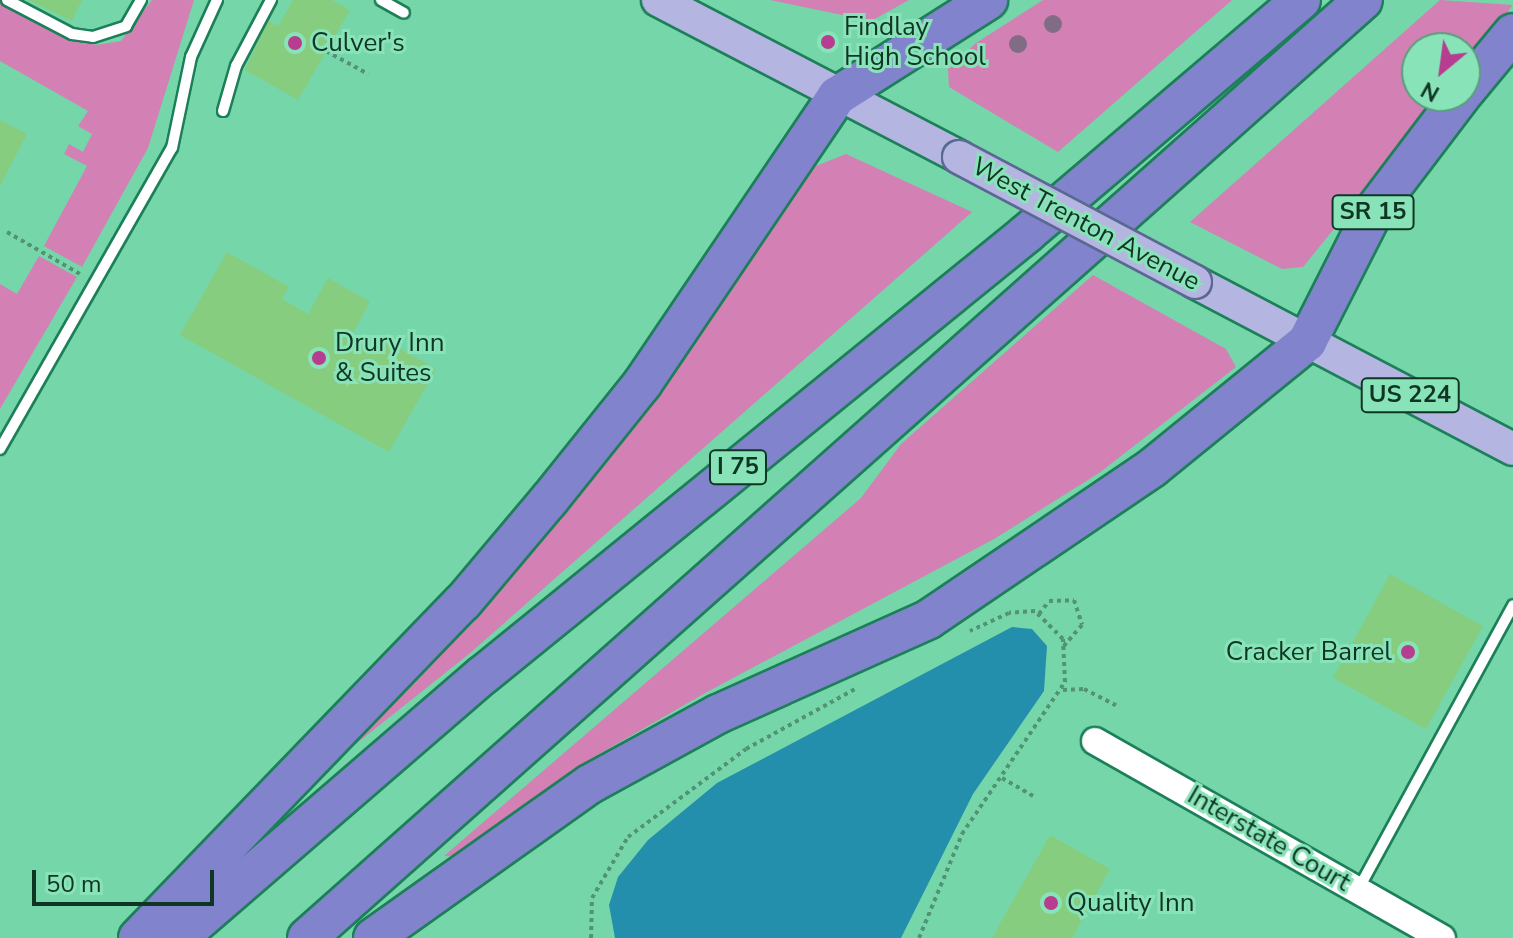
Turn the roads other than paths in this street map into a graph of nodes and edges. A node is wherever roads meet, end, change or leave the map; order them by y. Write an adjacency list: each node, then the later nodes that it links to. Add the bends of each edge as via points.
1 (7, 0): 2 (lane, via 72,34 93,37 126,26)
2 (141, 0)
3 (217, 0): 17 (lane, via 191,57 172,148)
4 (271, 0): 14 (lane, via 236,66)
5 (381, 0): 10 (lane)
6 (658, 0): 13 (main road, West Trenton Avenue)
7 (988, 0): 13 (highway)
8 (1301, 0): 23 (highway, I 75, via 1026,234 483,675)
9 (1363, 0): 24 (highway, I 75)
10 (404, 13)
11 (1513, 33): 12 (highway, SR 15)
12 (1481, 72)
13 (837, 96): 16 (main road, West Trenton Avenue, bridge); 22 (highway, via 642,384 549,500 463,602)
14 (223, 111)
15 (1449, 112): 16 (highway, SR 15, via 1373,212)
16 (1307, 342): 18 (main road, West Trenton Avenue / US 224); 25 (highway, via 1152,468 995,581 646,751)
17 (0, 449)
18 (1513, 449)
19 (1513, 605): 21 (lane)
20 (1095, 741): 21 (street, Interstate Court)
21 (1358, 890): 26 (street, Interstate Court)
22 (138, 938)
23 (178, 938)
24 (307, 938)
25 (373, 938)
26 (1442, 938)

